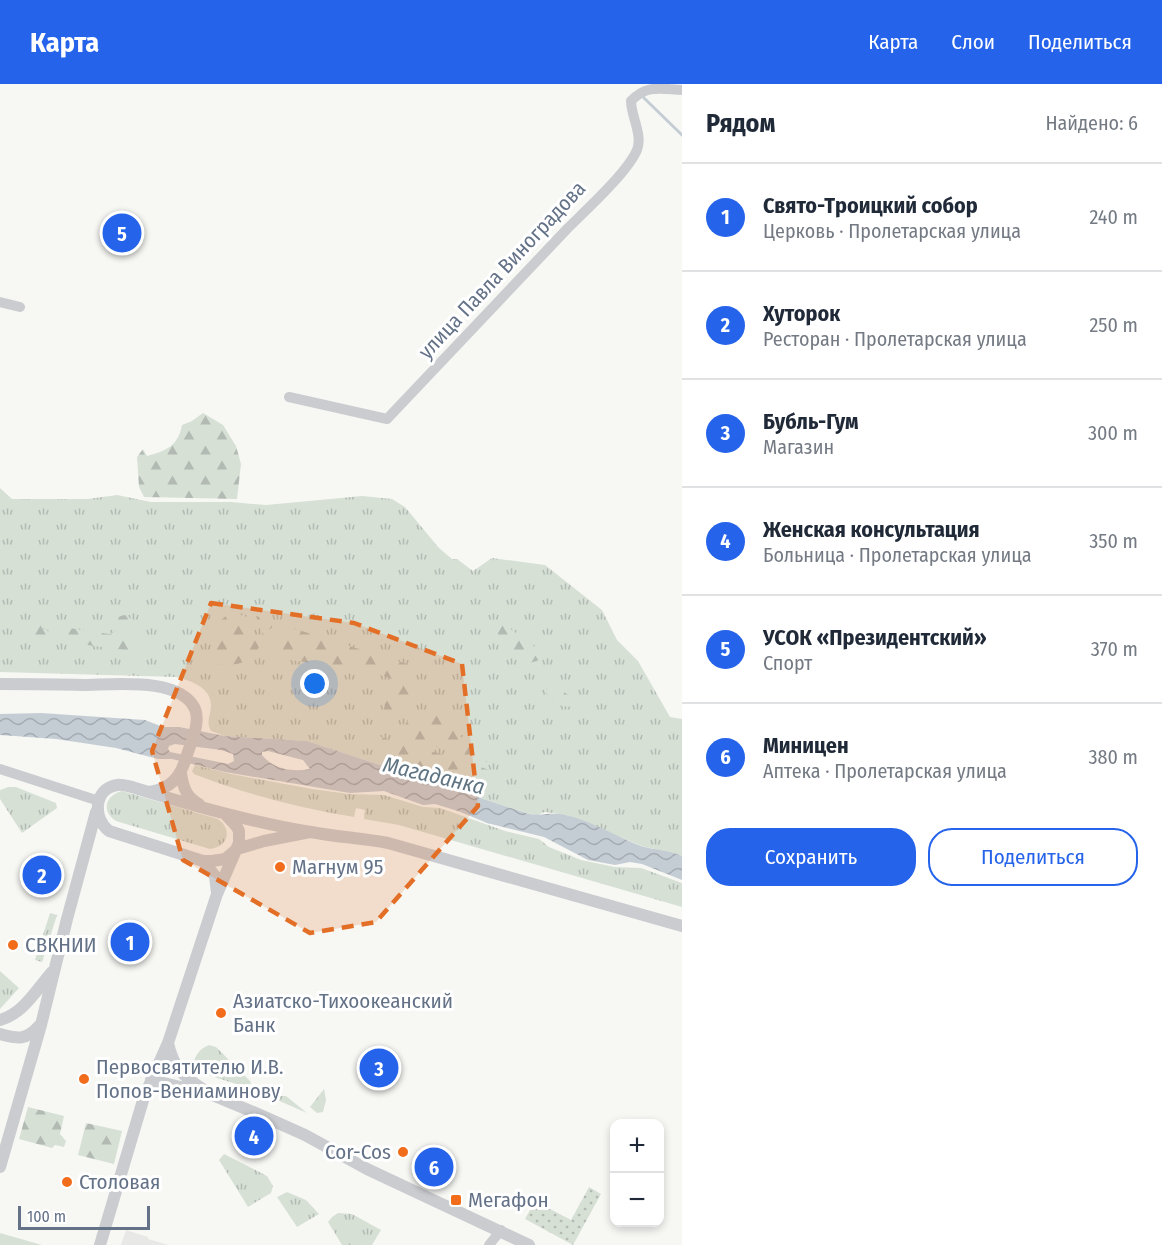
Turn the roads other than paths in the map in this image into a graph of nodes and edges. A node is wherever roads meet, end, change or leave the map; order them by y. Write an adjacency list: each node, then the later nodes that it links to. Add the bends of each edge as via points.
1 (682, 90): 4 (street, улица Павла Виноградова, via 651,87 635,95 630,101 639,138 632,158 387,419)
2 (0, 302): 3 (street)
3 (20, 307)
4 (289, 397)
5 (0, 684): 7 (street, via 121,684 163,688 186,698 195,709 197,721)
6 (0, 769): 9 (street)
7 (181, 773): 8 (street, via 161,790); 10 (street, via 189,796)
8 (147, 792): 9 (street, via 114,786 107,789); 10 (street)
9 (98, 804): 13 (street, via 100,823); 14 (street)
10 (210, 811): 11 (street)
11 (225, 814): 12 (street); 15 (street, via 239,831)
12 (310, 832): 15 (street); 18 (street, via 388,843)
13 (118, 835): 14 (street, via 102,837); 16 (street)
14 (87, 849): 19 (street)
15 (237, 849): 16 (street, via 225,859); 17 (street)
16 (203, 861): 17 (street, via 215,876)
17 (217, 894): 24 (street)
18 (682, 926)
19 (54, 969): 20 (street, via 24,1006); 21 (street)
20 (0, 1020)
21 (41, 1024): 23 (street, via 26,1036); 25 (street)
22 (0, 1034): 23 (street)
23 (16, 1038): 25 (street, via 27,1047)
24 (168, 1043): 26 (street); 27 (street, via 183,1076)
25 (30, 1057): 28 (street)
26 (152, 1080): 27 (street); 30 (street)
27 (210, 1094): 29 (street, via 305,1135)
28 (0, 1167)
29 (501, 1230): 31 (street); 32 (street)
30 (100, 1245)
31 (489, 1245)
32 (529, 1245)

